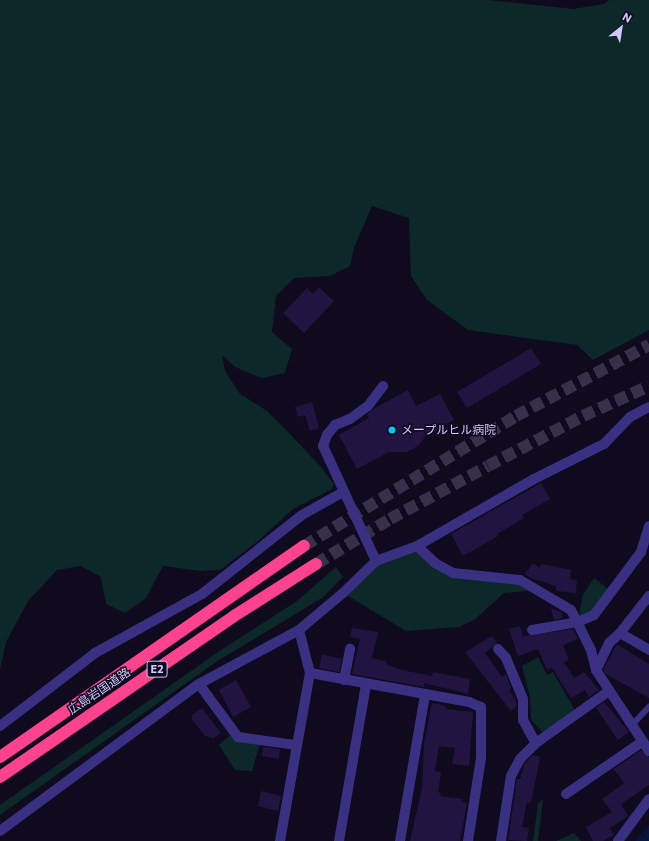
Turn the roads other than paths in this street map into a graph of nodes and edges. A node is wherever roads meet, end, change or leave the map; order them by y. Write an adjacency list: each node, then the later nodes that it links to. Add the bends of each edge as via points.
1 (383, 386): 3 (street, via 368,406 350,419 335,425 327,434 323,446)
2 (649, 407): 6 (street, via 630,417 604,444 534,479)
3 (343, 492): 7 (street); 26 (street, via 302,515 202,594 95,653)
4 (649, 526): 10 (street, via 641,552 594,615)
5 (304, 546): 31 (highway, 広島岩国道路 / E2)
6 (417, 546): 7 (street); 10 (street, via 436,563 453,573 520,580 571,610)
7 (376, 561): 11 (street)
8 (316, 564): 32 (highway, 広島岩国道路 / E2, via 228,620)
9 (649, 596): 13 (street)
10 (578, 622): 12 (street); 17 (street, via 591,650)
11 (299, 630): 18 (street); 20 (street)
12 (532, 630)
13 (620, 633): 16 (street); 17 (street, via 609,643)
14 (350, 649): 19 (street)
15 (498, 649): 28 (street, via 506,658 523,699 523,720)
16 (649, 650)
17 (596, 670): 22 (street)
18 (310, 674): 19 (street); 29 (street)
19 (344, 680): 21 (street)
20 (198, 684): 29 (street, via 238,737); 35 (street)
21 (366, 684): 23 (street); 37 (street)
22 (609, 691): 25 (street); 28 (street)
23 (425, 695): 38 (street); 39 (street, via 469,702 481,707 481,758)
24 (649, 707): 25 (lane)
25 (632, 725): 27 (street)
26 (0, 726)
27 (643, 741): 30 (street); 33 (street)
28 (536, 744): 40 (street, via 520,759 511,776)
29 (296, 745): 36 (street)
30 (649, 751)
31 (0, 757)
32 (0, 777)
33 (566, 794)
34 (649, 799): 41 (street)
35 (0, 831)
36 (280, 841)
37 (339, 841)
38 (400, 841)
39 (468, 841)
40 (501, 841)
41 (618, 841)

